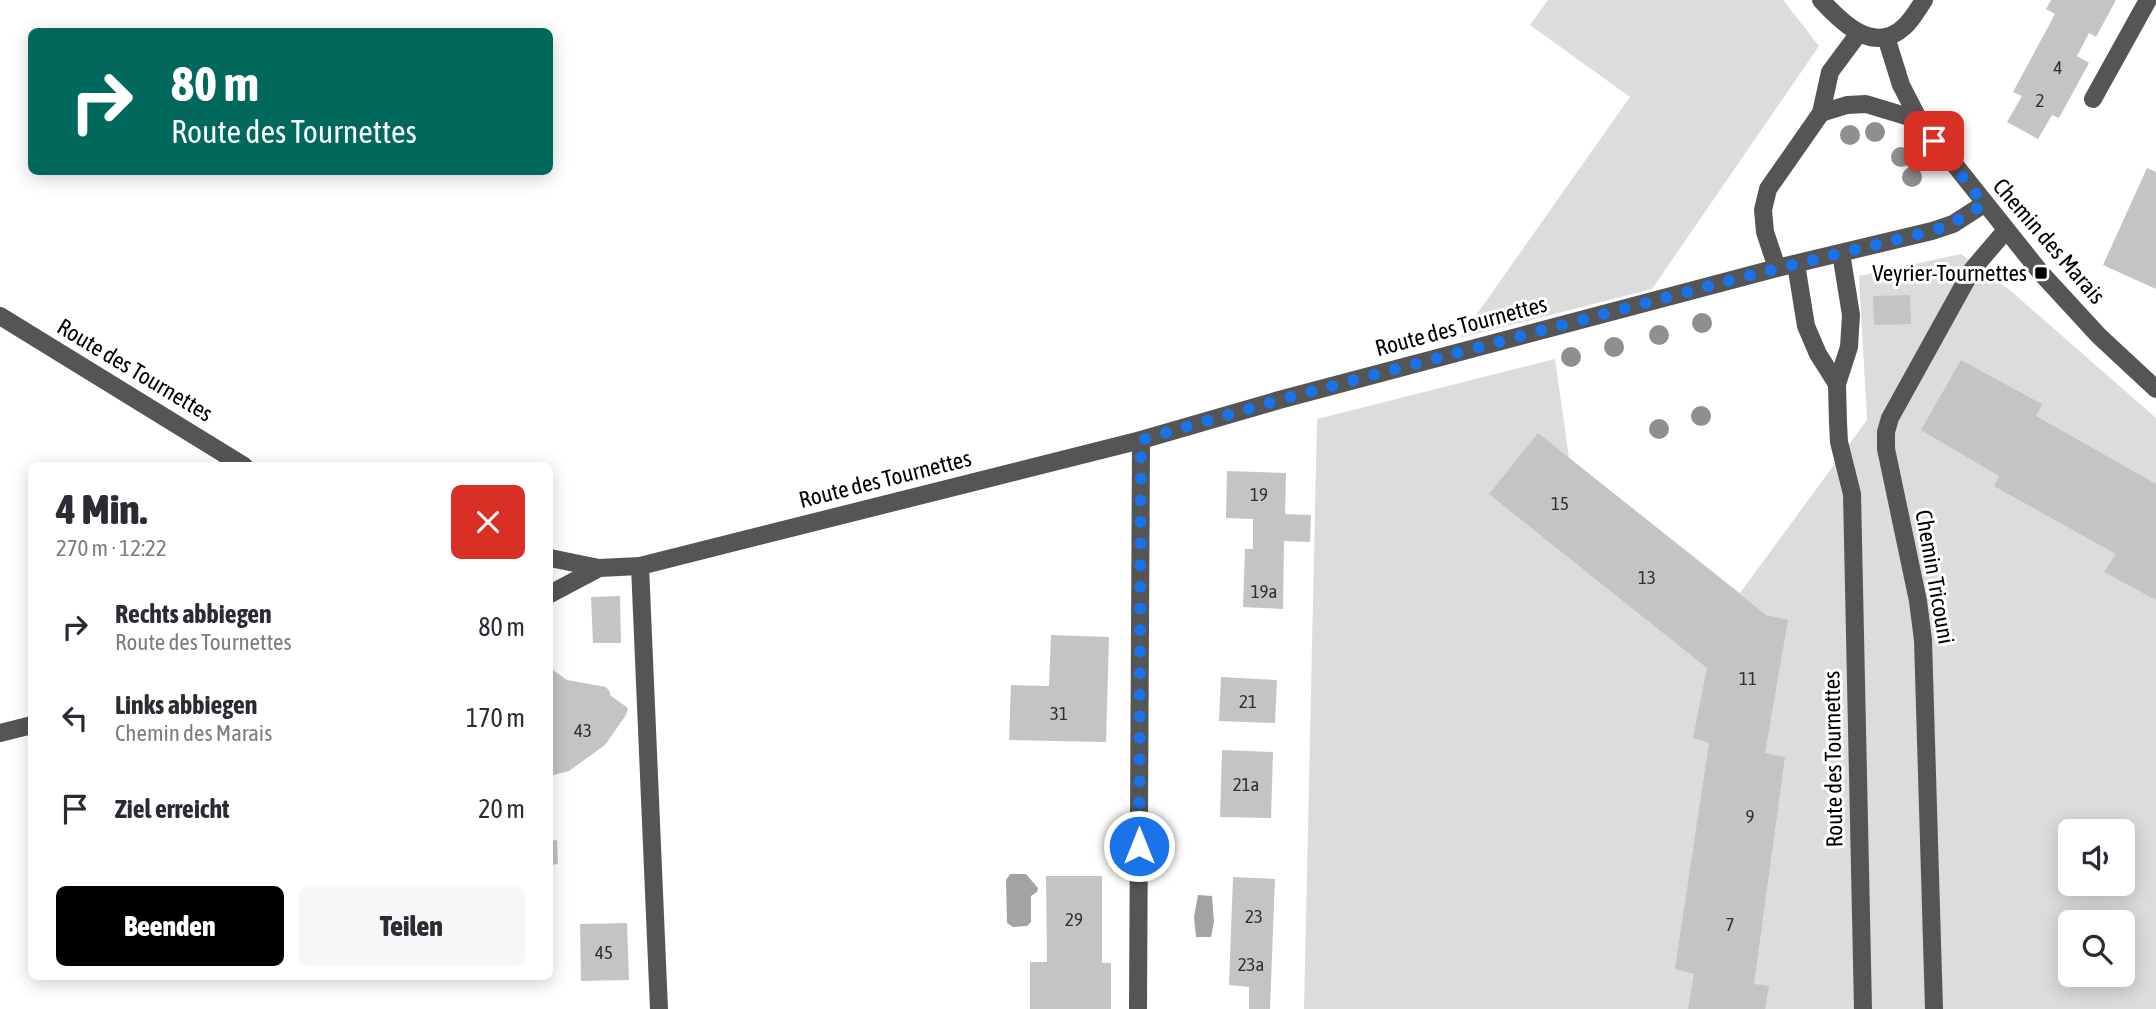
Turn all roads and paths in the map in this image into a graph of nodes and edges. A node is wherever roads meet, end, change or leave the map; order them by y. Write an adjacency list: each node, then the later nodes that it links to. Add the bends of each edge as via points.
1 (1821, 0): 4 (street)
2 (1924, 0): 5 (street, via 1907,25)
3 (2148, 0): 6 (street)
4 (1859, 33): 5 (street); 7 (street, via 1830,72)
5 (1886, 37): 8 (street, Chemin des Marais, via 1901,85)
6 (2093, 99)
7 (1821, 113): 8 (street, via 1866,104); 13 (street, via 1768,189 1764,221)
8 (1919, 120): 9 (street, Chemin des Marais)
9 (1984, 204): 10 (street, Chemin des Marais); 11 (street, Route des Tournettes, via 1932,231)
10 (2006, 230): 16 (street, Chemin des Marais, via 2068,303); 28 (street, Chemin Tricouni, via 1972,270 1885,432 1923,640)
11 (1842, 253): 12 (street, Route des Tournettes); 15 (street, Route des Tournettes, via 1849,347)
12 (1796, 264): 13 (street, Route des Tournettes); 15 (street, via 1806,326)
13 (1777, 268): 17 (street, Route des Tournettes)
14 (0, 316): 18 (street, Route des Tournettes)
15 (1837, 384): 27 (street, Route des Tournettes, via 1839,442 1852,494)
16 (2156, 389)
17 (1141, 440): 20 (street, Route des Tournettes); 26 (street)
18 (237, 462)
19 (553, 559): 21 (street, Route des Tournettes)
20 (640, 566): 21 (street, Route des Tournettes); 25 (street)
21 (599, 568): 22 (street)
22 (553, 592)
23 (28, 726): 24 (street)
24 (0, 733)
25 (659, 1009)
26 (1138, 1009)
27 (1863, 1009)
28 (1934, 1009)

